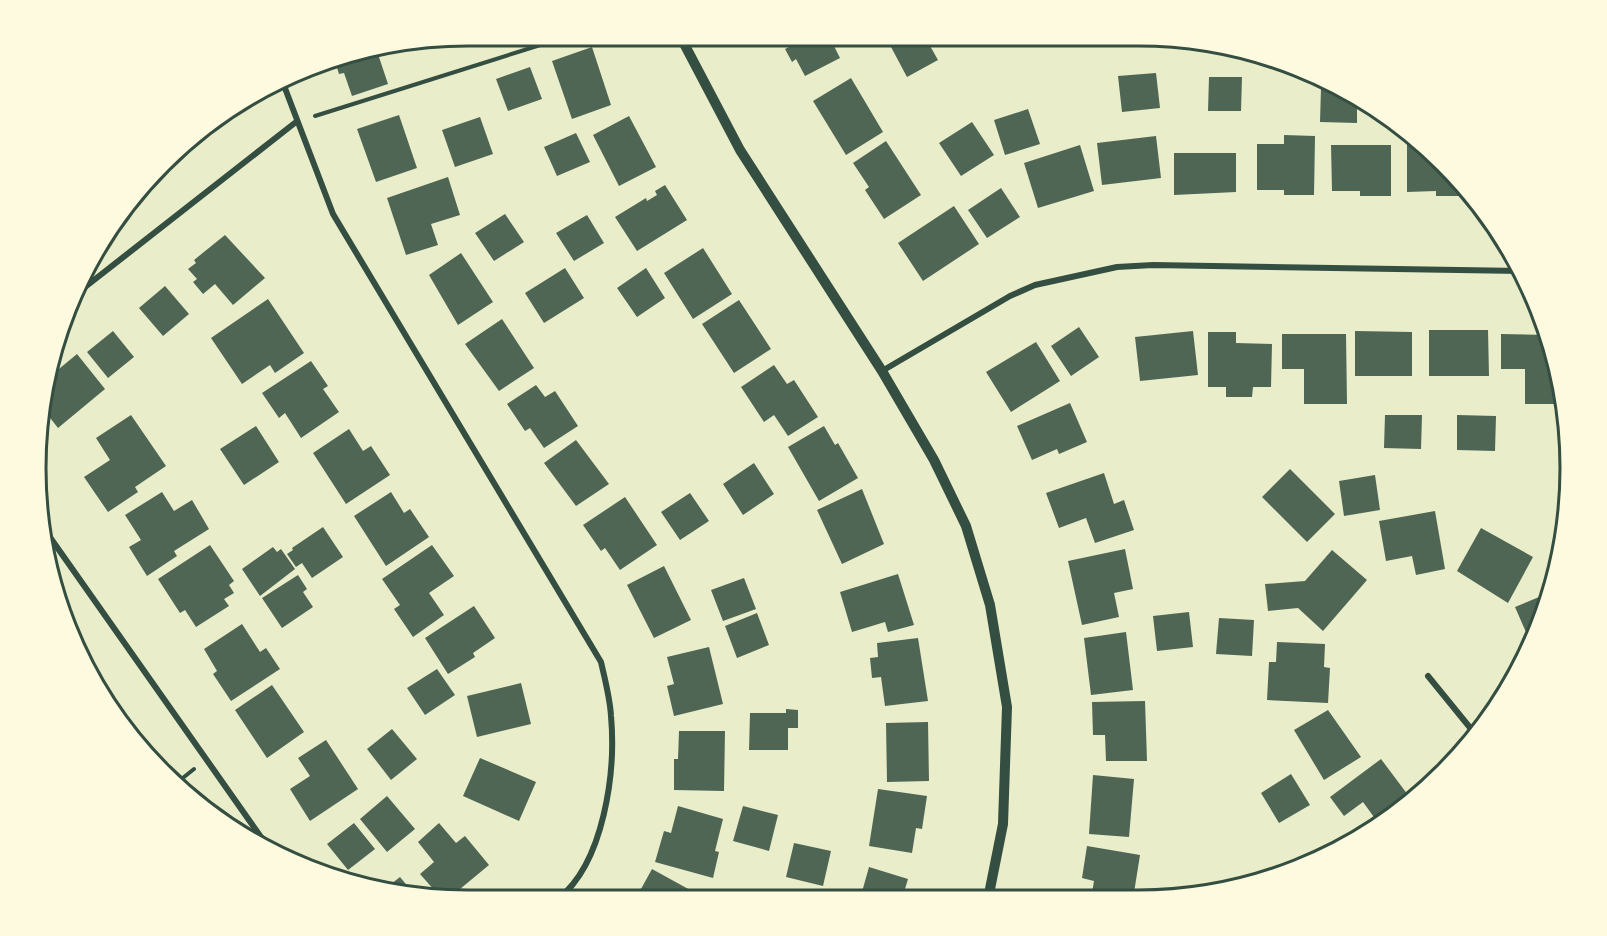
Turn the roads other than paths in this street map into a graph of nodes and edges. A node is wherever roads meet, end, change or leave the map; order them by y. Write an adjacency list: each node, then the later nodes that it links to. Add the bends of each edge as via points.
1 (685, 46): 6 (street, via 740,150)
2 (285, 89): 3 (street)
3 (296, 122): 5 (street); 11 (street, via 333,214 602,662 611,716 606,796 597,841)
4 (1511, 271): 6 (street, via 1116,267 1035,285 1010,296)
5 (89, 284)
6 (882, 371): 12 (street, via 934,460 966,526 990,605 1007,707 1004,824)
7 (54, 542): 10 (street)
8 (1428, 676): 9 (street)
9 (1470, 728)
10 (259, 834)
11 (569, 890)
12 (990, 890)

